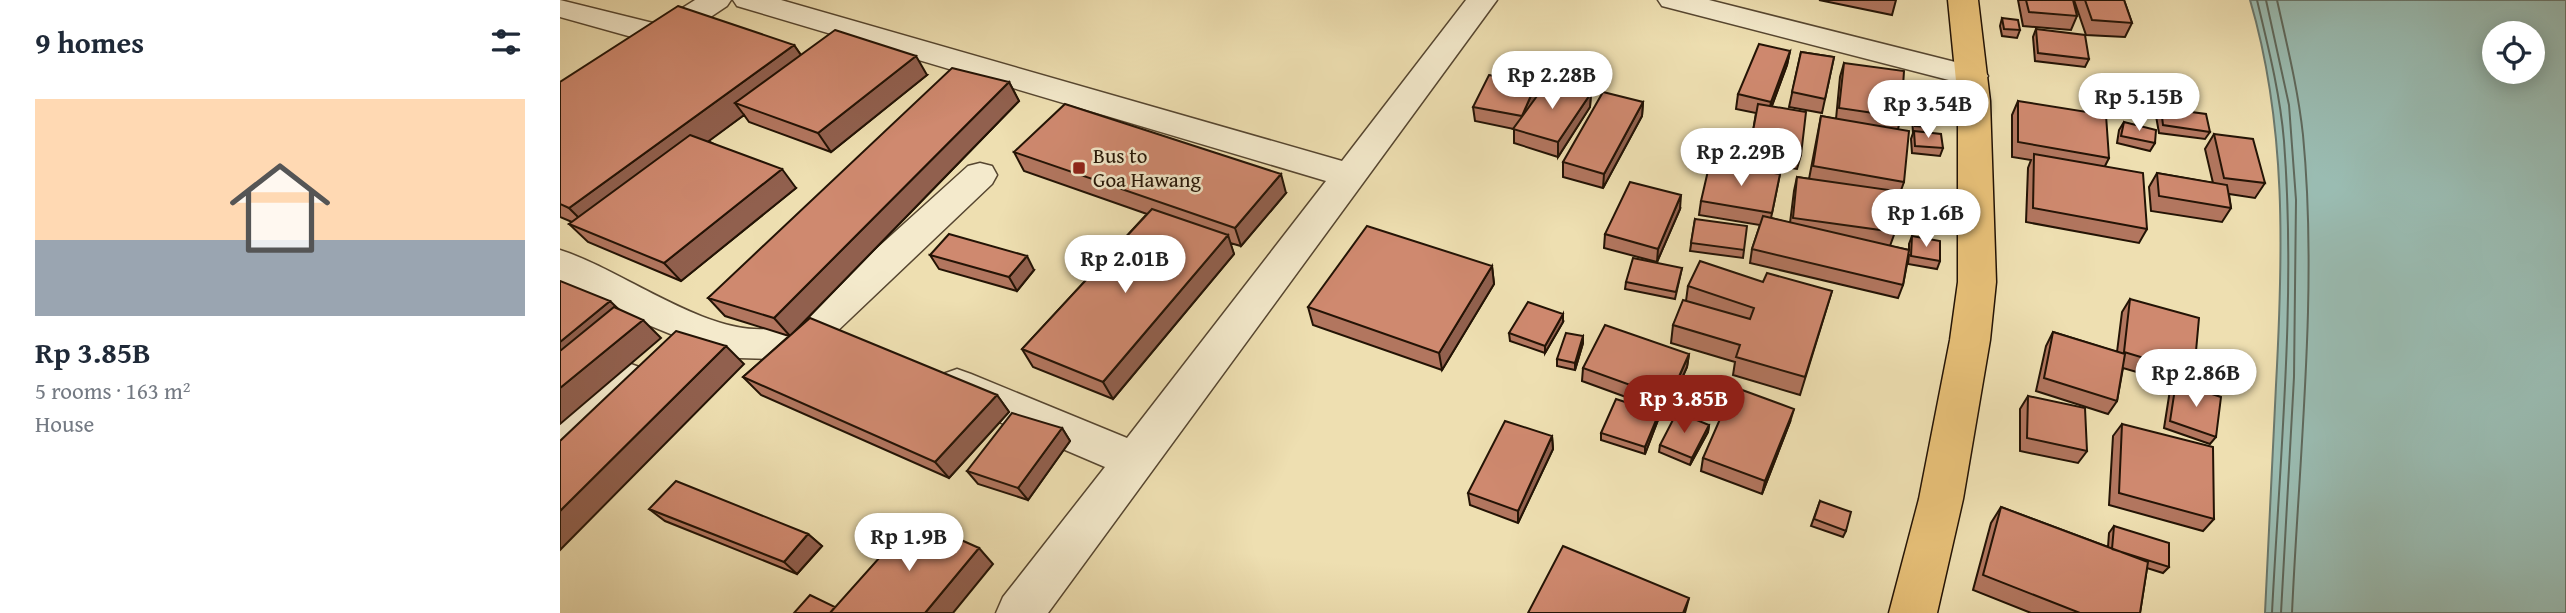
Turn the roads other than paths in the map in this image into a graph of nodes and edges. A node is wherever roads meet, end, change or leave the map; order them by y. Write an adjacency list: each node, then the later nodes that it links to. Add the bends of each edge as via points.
1 (716, 0): 7 (street)
2 (748, 0): 11 (street)
3 (1482, 0): 11 (street)
4 (1673, 0): 9 (street)
5 (1963, 0): 9 (highway)
6 (560, 8): 7 (street)
7 (661, 35): 8 (street)
8 (627, 57)
9 (1972, 76): 20 (highway, via 1977,282 1943,485)
10 (980, 175): 14 (street)
11 (1351, 176): 18 (street)
12 (560, 264): 13 (street)
13 (689, 325): 14 (street, via 735,342 762,345 789,341); 17 (street)
14 (816, 327): 15 (street)
15 (855, 343)
16 (918, 370): 18 (street)
17 (560, 439)
18 (1135, 460): 19 (street)
19 (1020, 613)
20 (1913, 613)

